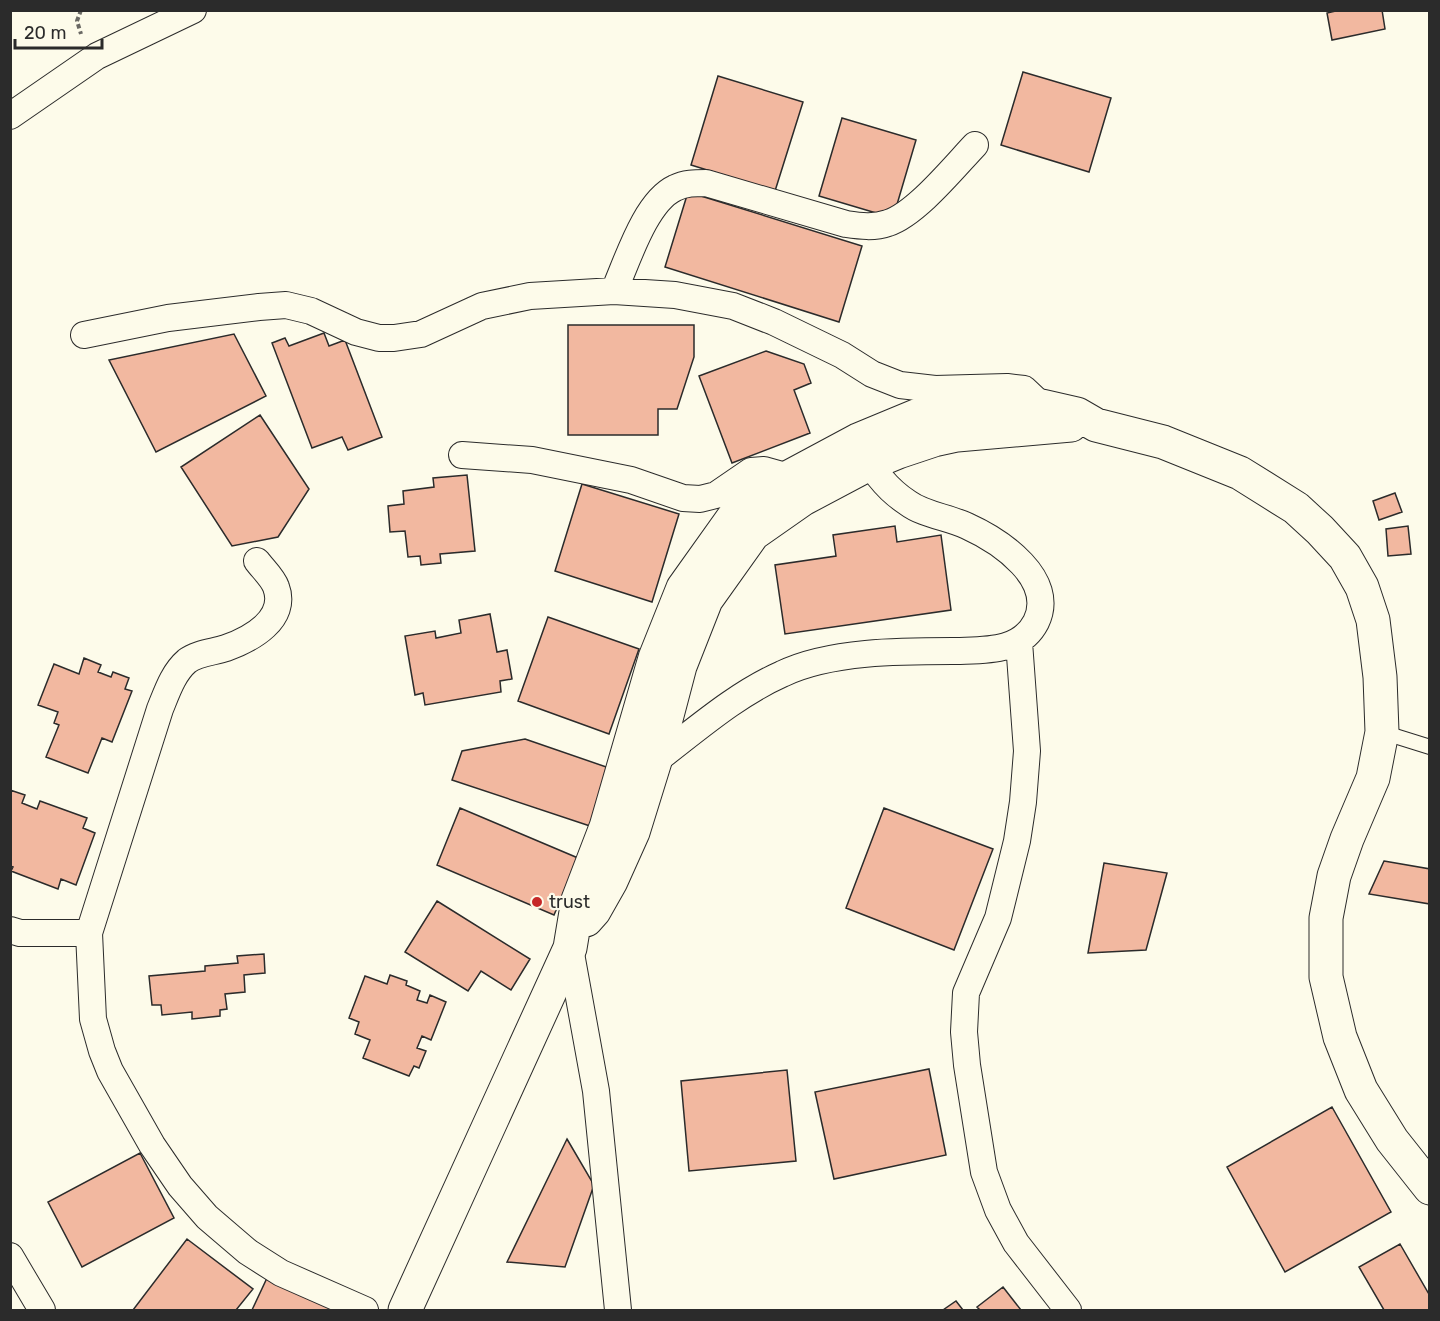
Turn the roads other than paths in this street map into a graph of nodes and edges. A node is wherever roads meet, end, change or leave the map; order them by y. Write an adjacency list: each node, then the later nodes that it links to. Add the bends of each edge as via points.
1 (193, 10): 2 (street, via 97,56)
2 (10, 116)
3 (975, 145): 4 (street, via 907,214 869,227 846,224 706,183 689,183 673,189 660,199 644,222)
4 (614, 291): 5 (street, via 504,301 482,306 421,334 394,338 356,332 311,311 286,305 168,318); 6 (street, via 675,295 733,306 812,339 872,374 900,385 1024,389)
5 (84, 335)
6 (1042, 406): 7 (street, via 1077,414); 8 (street, via 951,406 907,419)
7 (1096, 425): 8 (street, via 957,435); 13 (street, via 1163,442 1240,473 1296,508 1345,556 1362,587 1373,620)
8 (864, 452): 10 (street); 12 (street, via 887,485 910,505 966,525 993,540 1023,565 1037,588 1041,608 1035,623); 15 (street, via 753,534 706,600 680,666)
9 (462, 455): 10 (street, via 532,460 631,480 683,498 716,495 751,471 764,470)
10 (789, 477): 18 (street, via 735,515 683,588 655,658 606,827 578,900)
11 (257, 561): 17 (street, via 276,587 275,613 266,626 247,639 190,659 172,681)
12 (1019, 642): 15 (street, via 985,650 912,651 824,660 784,672 754,688); 25 (street, via 1027,751 1023,802 998,918 966,993 964,1032 984,1172 998,1210 1016,1243)
13 (1382, 732): 14 (lane); 19 (street, via 1373,778 1334,876 1326,918 1326,977 1340,1037 1361,1090 1392,1140)
14 (1430, 747)
15 (655, 761): 18 (street, via 633,832 611,881)
16 (10, 930): 17 (street)
17 (89, 933): 22 (street, via 93,1020 102,1051 128,1104 180,1186 207,1217 248,1252 281,1273)
18 (572, 941): 23 (street); 24 (street, via 596,1091)
19 (1430, 1188)
20 (10, 1256): 21 (street)
21 (42, 1311)
22 (364, 1311)
23 (405, 1311)
24 (618, 1311)
25 (1068, 1311)

